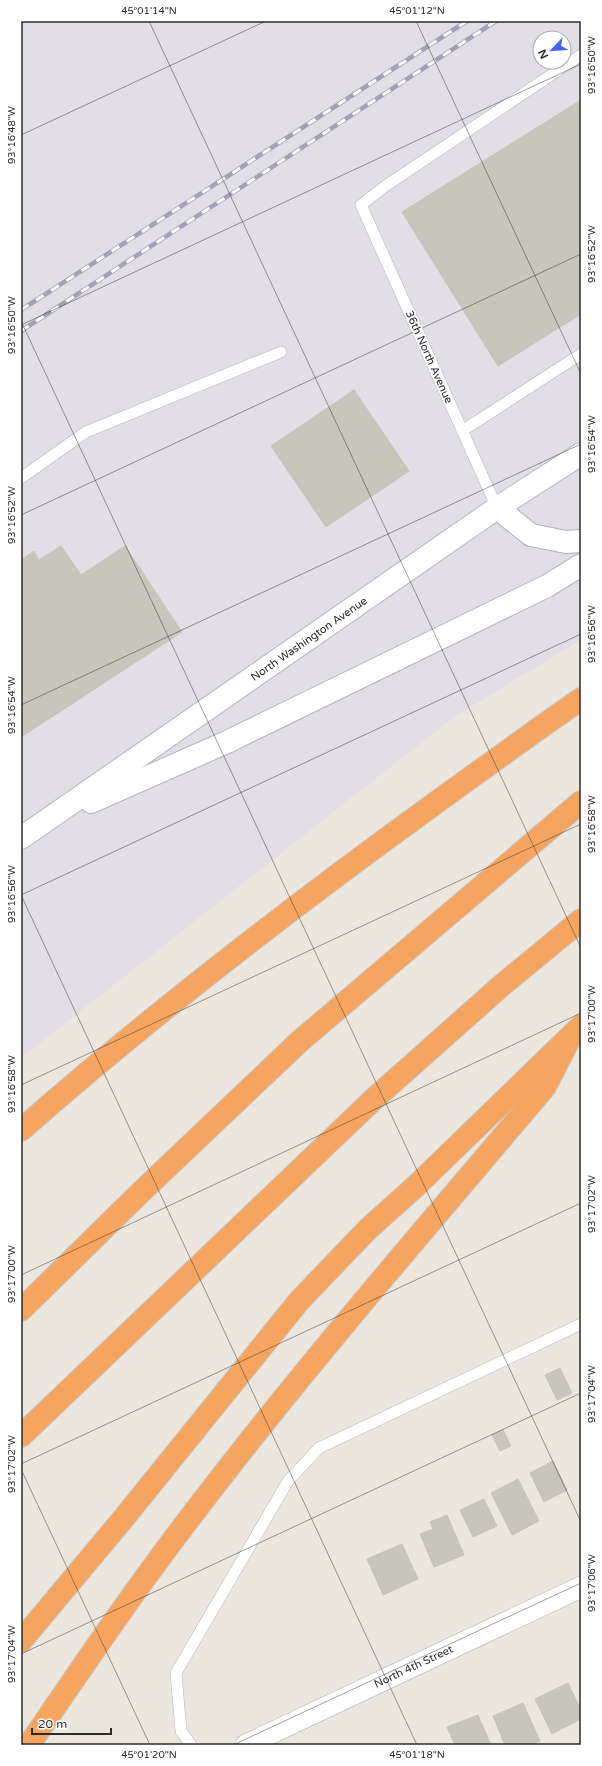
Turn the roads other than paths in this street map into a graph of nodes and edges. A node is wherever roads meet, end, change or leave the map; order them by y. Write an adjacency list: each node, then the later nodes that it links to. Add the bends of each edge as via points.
1 (581, 55): 4 (lane, 36th North Avenue, via 384,187 361,206)
2 (281, 352): 6 (lane, via 86,432)
3 (581, 354): 4 (lane)
4 (462, 431): 7 (lane, 36th North Avenue)
5 (581, 454): 7 (street, North Washington Avenue)
6 (21, 478)
7 (497, 508): 8 (street, via 531,535 566,542); 12 (street, North Washington Avenue)
8 (581, 541)
9 (581, 565): 12 (street, North Washington Avenue, via 546,586 234,739)
10 (581, 699): 16 (highway, via 386,837 291,910 67,1089)
11 (581, 802): 17 (highway, via 300,1041)
12 (44, 823): 13 (street, North Washington Avenue)
13 (21, 838)
14 (581, 920): 19 (highway, via 501,986 374,1098)
15 (575, 1032): 21 (highway, via 368,1229 304,1296); 22 (highway, via 545,1087 301,1378 190,1518 152,1568)
16 (21, 1130)
17 (21, 1310)
18 (581, 1324): 23 (lane, via 319,1448 288,1481 176,1672 181,1731)
19 (21, 1436)
20 (581, 1587): 24 (street, North 4th Street)
21 (21, 1641)
22 (29, 1745)
23 (191, 1745)
24 (246, 1745)

